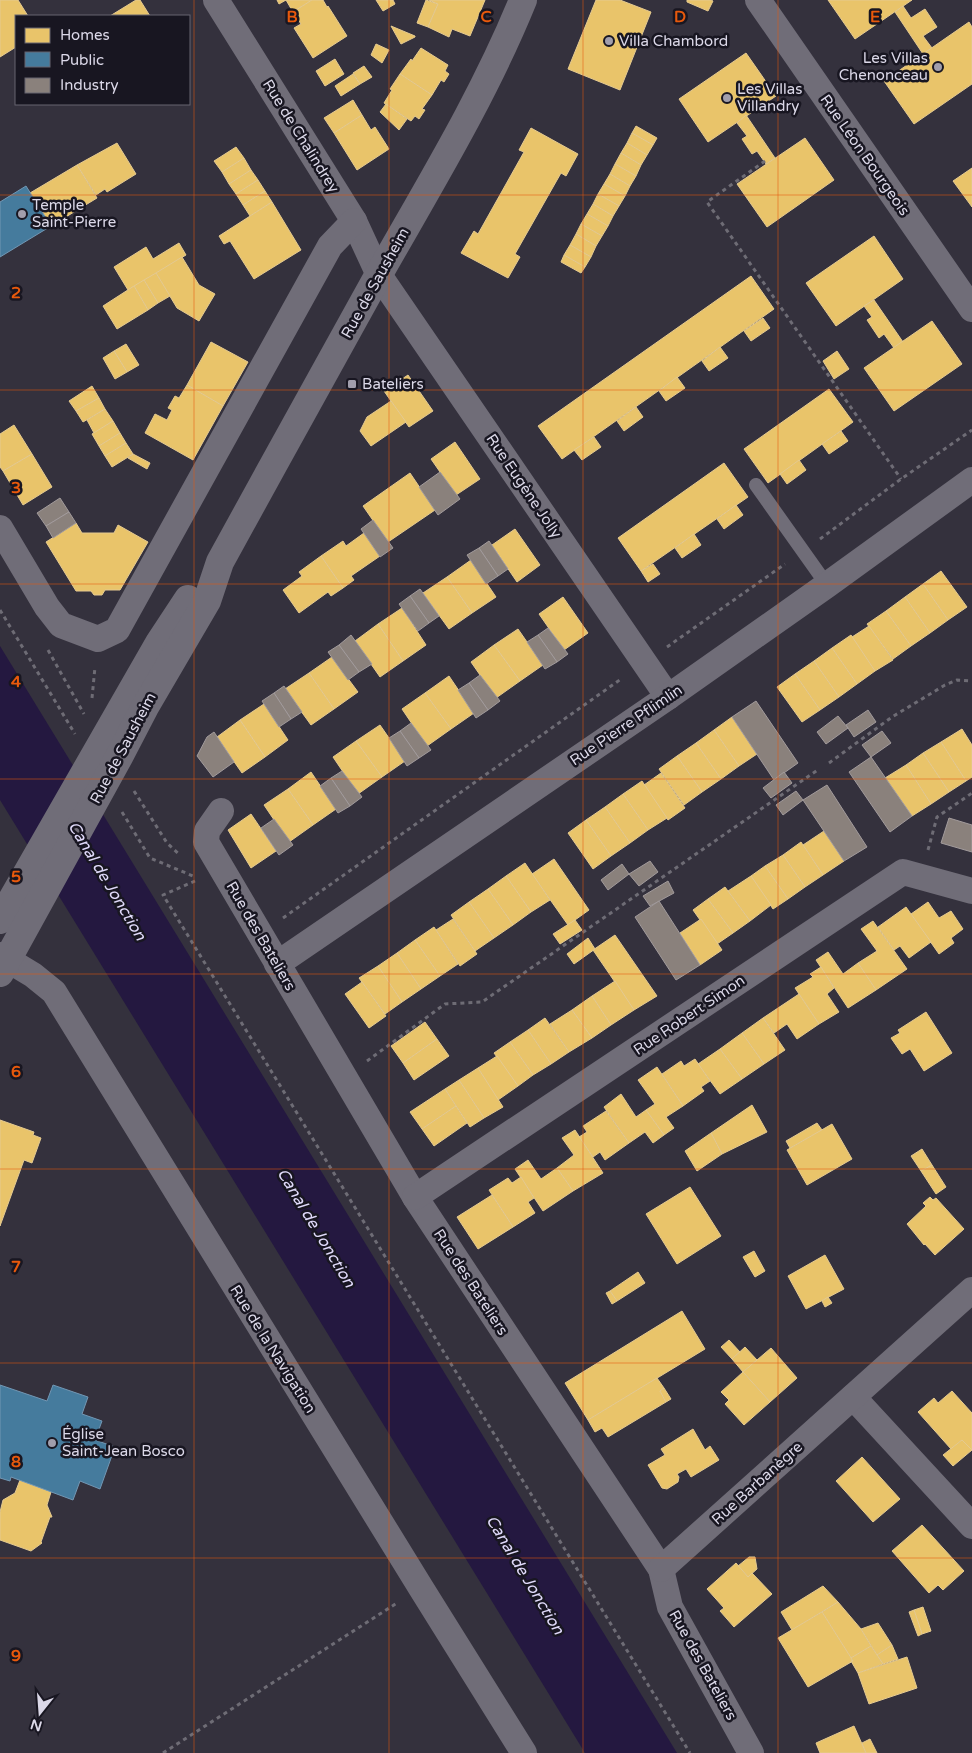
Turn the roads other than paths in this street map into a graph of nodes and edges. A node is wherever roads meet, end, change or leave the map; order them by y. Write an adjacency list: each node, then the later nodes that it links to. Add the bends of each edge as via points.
1 (216, 0): 4 (street, Rue de Chalindrey)
2 (523, 0): 5 (main road, Rue de Sausheim, via 504,46 445,161)
3 (758, 0): 6 (street, Rue Léon Bourgeois)
4 (354, 221): 5 (street, Rue de Chalindrey); 9 (street, via 330,246 117,630 98,639 61,626)
5 (379, 275): 10 (main road, Rue de Sausheim); 12 (street, Rue Eugène Jolly)
6 (972, 309)
7 (972, 480): 11 (street, Rue Pierre Pflimlin)
8 (756, 485): 11 (lane)
9 (0, 528)
10 (220, 562): 15 (main road, Rue de Sausheim, via 188,598 91,743); 15 (main road, Rue de Sausheim, via 207,601 145,707 122,778)
11 (827, 585): 12 (street, Rue Pierre Pflimlin)
12 (668, 697): 18 (street, Rue Pierre Pflimlin)
13 (222, 810): 18 (street, Rue des Bateliers, via 207,831 206,842)
14 (972, 891): 19 (street, Rue Robert Simon, via 903,872)
15 (31, 892): 16 (main road, Rue de Sausheim); 17 (main road, Rue de Sausheim)
16 (0, 920)
17 (3, 962): 24 (street, Rue de la Navigation, via 33,974 54,992)
18 (277, 964): 19 (street, Rue des Bateliers)
19 (415, 1197): 23 (street, Rue des Bateliers)
20 (972, 1290): 21 (street, Rue Barbanègre)
21 (854, 1398): 22 (street); 23 (street, Rue Barbanègre)
22 (972, 1526)
23 (661, 1570): 25 (street, Rue des Bateliers, via 670,1607)
24 (524, 1753)
25 (751, 1753)

